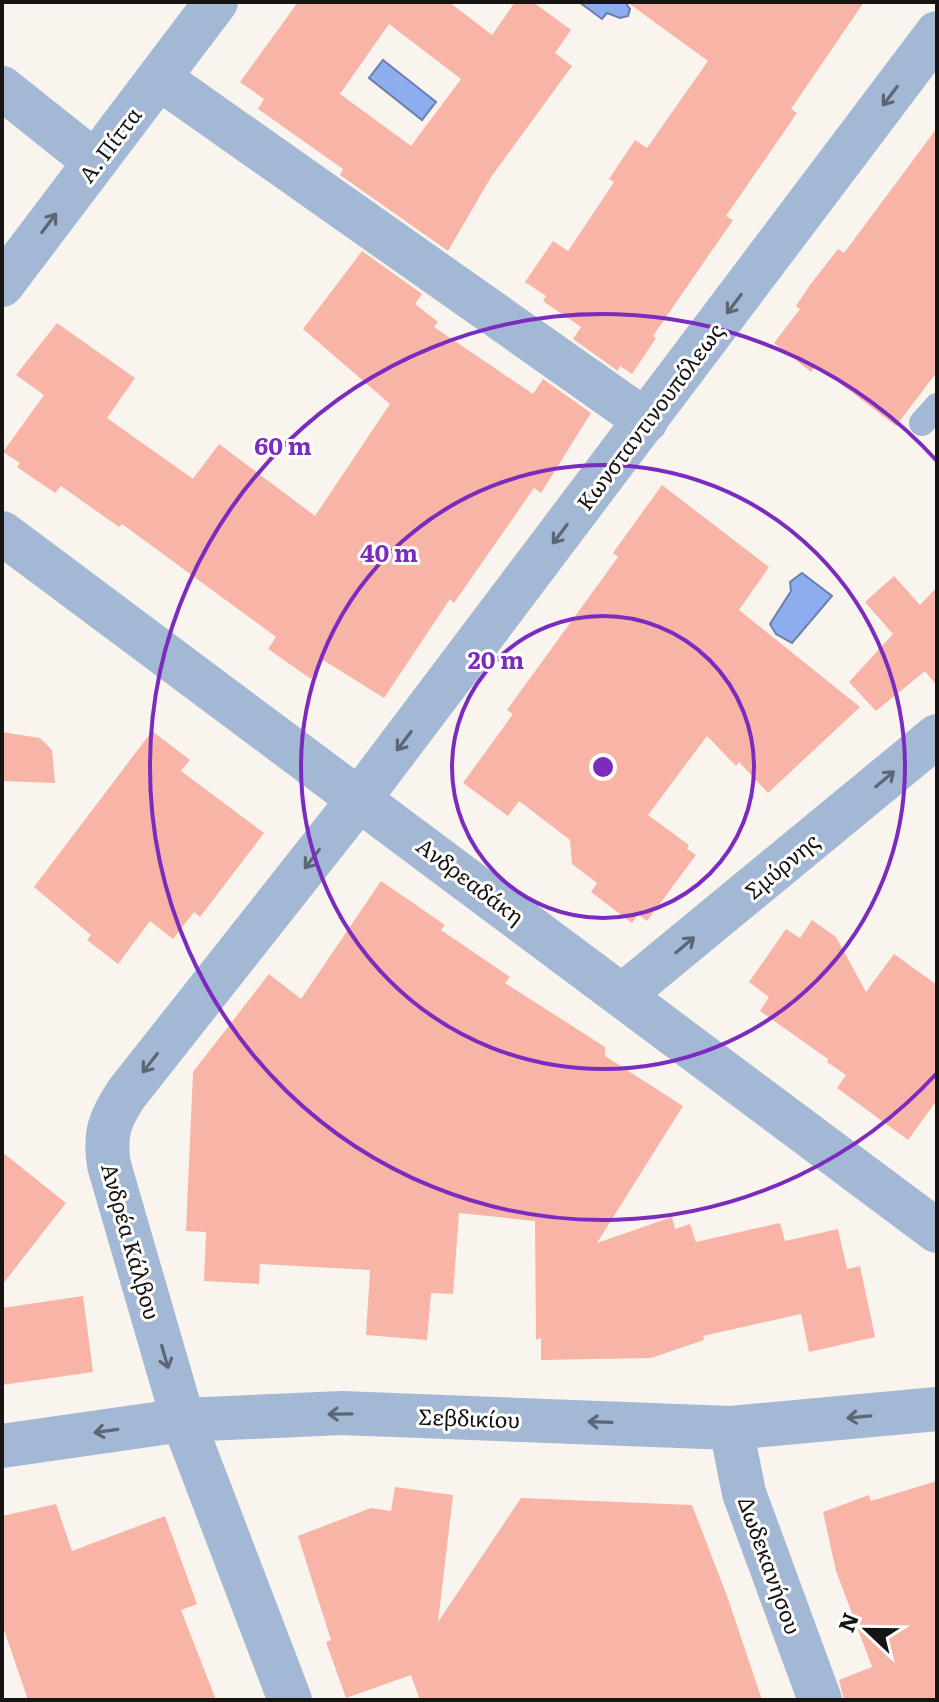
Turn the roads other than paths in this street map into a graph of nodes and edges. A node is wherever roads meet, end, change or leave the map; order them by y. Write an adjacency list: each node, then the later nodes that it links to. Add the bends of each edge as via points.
1 (216, 2): 3 (street, Α. Πίττα)
2 (937, 33): 7 (street, Κωνσταντινουπόλεως, one-way to 7)
3 (159, 78): 5 (street, Α. Πίττα); 7 (street)
4 (2, 88): 5 (street)
5 (95, 162): 6 (street, Α. Πίττα, one-way to 5)
6 (2, 285)
7 (646, 421): 10 (street, Κωνσταντινουπόλεως, one-way to 10)
8 (2, 533): 10 (street, Ανδρεαδάκη)
9 (937, 736): 11 (street, Σμύρνης, one-way to 9)
10 (360, 798): 11 (street, Ανδρεαδάκη); 14 (street, Ανδρέα Κάλβου, one-way to 14, via 109,1120 109,1165)
11 (624, 994): 12 (street, Ανδρεαδάκη)
12 (937, 1231)
13 (937, 1409): 15 (street, Σεβδικίου, one-way to 15)
14 (183, 1420): 15 (street, Σεβδικίου, one-way to 14, via 386,1414); 16 (street, Σεβδικίου, one-way to 16); 17 (street, Ανδρέα Κάλβου)
15 (731, 1428): 18 (street, Δωδεκανήσου, via 744,1493)
16 (2, 1446)
17 (290, 1700)
18 (820, 1700)

